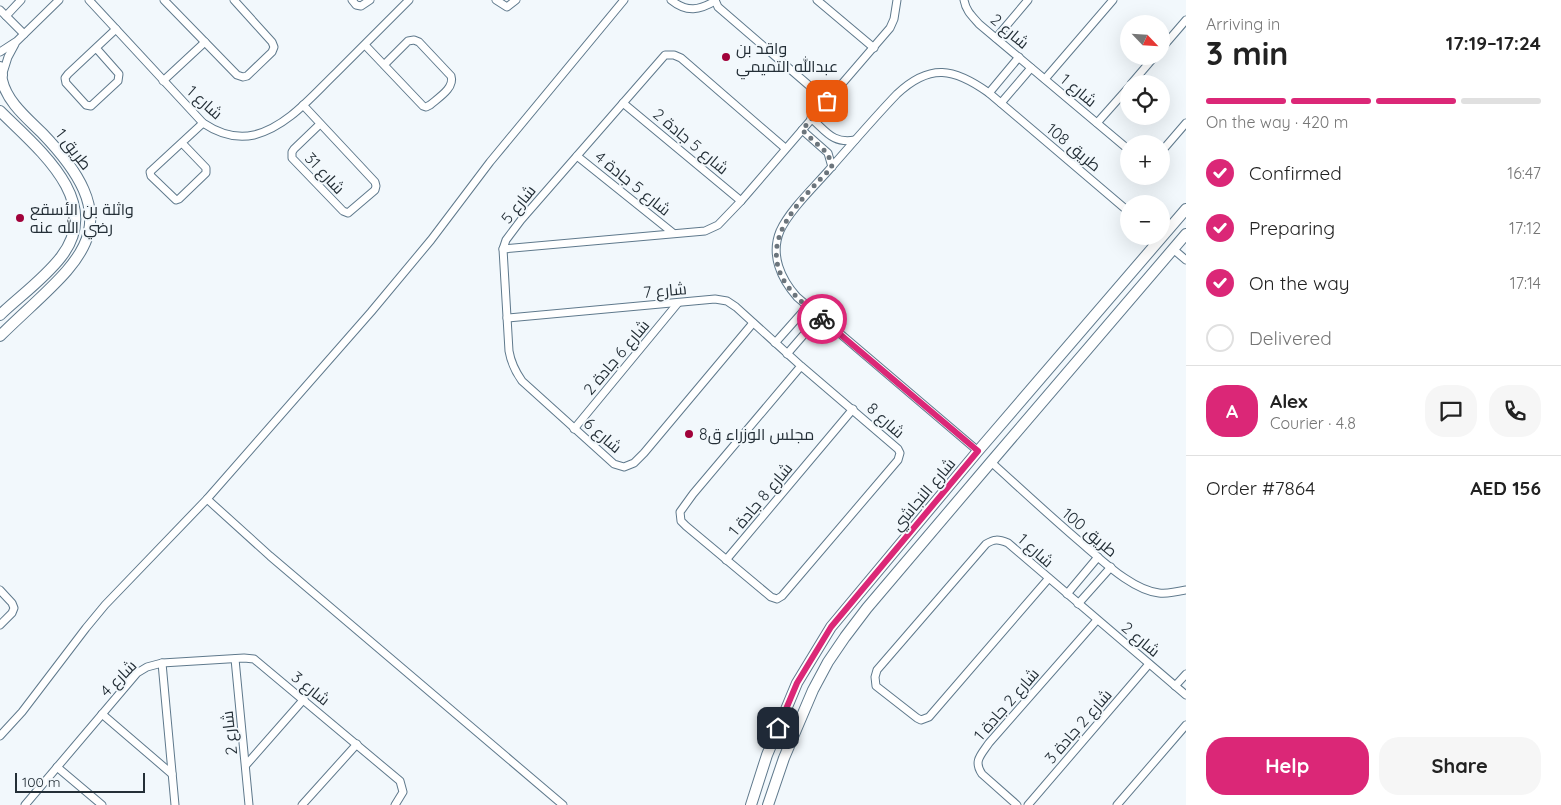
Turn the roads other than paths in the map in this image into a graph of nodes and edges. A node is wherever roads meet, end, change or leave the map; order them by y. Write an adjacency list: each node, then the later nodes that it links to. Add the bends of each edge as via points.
1 (21, 0): 20 (street)
2 (60, 0): 23 (street)
3 (89, 0): 22 (street, شارع 1)
4 (164, 0): 27 (street)
5 (234, 0): 27 (street, via 272,42 272,52 243,77)
6 (352, 0): 7 (street, via 361,6)
7 (370, 0)
8 (408, 0): 28 (street, شارع 1)
9 (496, 0): 10 (street, via 507,8)
10 (516, 0)
11 (624, 0): 84 (street, via 371,312)
12 (671, 0): 13 (street, via 684,8 694,9)
13 (715, 0): 42 (street, via 718,7)
14 (817, 0): 30 (street)
15 (896, 0): 30 (street, via 890,28)
16 (964, 0): 24 (street, شارع 2, via 970,14)
17 (1028, 0): 24 (street)
18 (1113, 0): 38 (street, شارع 1)
19 (0, 10): 20 (street)
20 (6, 16): 23 (street)
21 (1186, 20): 25 (street)
22 (116, 29): 29 (street); 39 (street, شارع 1)
23 (24, 34): 26 (street)
24 (996, 38): 32 (street, شارع 2)
25 (1170, 39)
26 (17, 41): 31 (street); 37 (street)
27 (205, 42): 39 (street)
28 (365, 45): 33 (street); 45 (street, شارع 1)
29 (96, 48): 29 (street, via 66,78 66,83 86,105 91,106 120,78)
30 (874, 48): 42 (street)
31 (0, 52)
32 (1018, 57): 35 (street, شارع 2); 40 (street)
33 (384, 64): 33 (street, via 426,107 452,86 451,76 414,40 408,41)
34 (1147, 65): 36 (street)
35 (1031, 68): 38 (street, شارع 2); 44 (street)
36 (1139, 75)
37 (1, 77): 76 (main road, طريق 1, via 7,96 62,153 82,183 90,225 85,244 71,267)
38 (1045, 79): 49 (street, شارع 1)
39 (163, 80): 48 (street, شارع 1)
40 (989, 93): 44 (street, طريق 108); 53 (street, طريق 108, via 963,76 950,73 921,76 897,94)
41 (1120, 97): 49 (street)
42 (827, 101): 47 (street, شارع 5)
43 (624, 103): 57 (street, شارع 5, via 665,55 674,55); 58 (street, شارع 5); 60 (street, شارع 5 جادة 2)
44 (1001, 104): 61 (street, طريق 108)
45 (303, 105): 48 (street, شارع 1, via 280,124 253,135 221,133); 51 (street, شارع 31)
46 (0, 111): 72 (main road, طريق 1, via 63,179 72,198 76,221 75,233 61,258)
47 (811, 118): 52 (street, شارع 5); 53 (street, via 838,140)
48 (203, 123): 56 (street)
49 (1097, 123): 54 (street, شارع 1)
50 (1186, 123): 55 (street)
51 (320, 124): 51 (street, شارع 31, via 375,182 375,190 348,213 292,158 294,149)
52 (802, 130): 57 (street, شارع 5); 59 (street, via 828,154)
53 (855, 140): 59 (street, طريق 108)
54 (1120, 142)
55 (1170, 142)
56 (182, 143): 56 (street, via 150,172 176,200 206,173 206,168)
57 (785, 148): 60 (street, شارع 5)
58 (577, 156): 64 (street, شارع 5 جادة 4); 67 (street, شارع 5, via 517,226)
59 (832, 167): 71 (street, طريق 108, via 780,231 776,247 781,275)
60 (741, 201): 64 (street, شارع 5, via 718,225 705,231)
61 (1120, 204)
62 (1186, 209): 63 (main road, شارع النجاشي)
63 (1170, 226)
64 (673, 233): 67 (street, شارع 5)
65 (1186, 234): 68 (main road, شارع النجاشي)
66 (1152, 245): 82 (main road, شارع النجاشي)
67 (503, 249): 74 (street, شارع 6)
68 (1173, 249): 69 (street); 83 (main road, شارع النجاشي)
69 (1186, 260)
70 (678, 304): 74 (street, شارع 7); 75 (street, شارع 7, via 715,299 726,301); 81 (street, شارع 6 جادة 2)
71 (807, 307): 73 (street, طريق 108); 77 (street)
72 (0, 315)
73 (819, 317): 78 (street); 82 (street, طريق 108)
74 (507, 318): 81 (street, شارع 6, via 510,361 514,370)
75 (753, 323): 77 (street, شارع 7); 81 (street, شارع 6, via 634,463 624,467 614,464)
76 (0, 336)
77 (775, 343): 78 (street, شارع 7)
78 (787, 354): 79 (street, شارع 7)
79 (801, 366): 80 (street, شارع 8); 88 (street, شارع 8, via 680,512 681,521)
80 (853, 409): 88 (street, شارع 8 جادة 1); 88 (street, شارع 8, via 898,448 898,460 777,599)
81 (574, 429)
82 (978, 451): 85 (main road, شارع النجاشي)
83 (991, 462): 86 (main road, شارع النجاشي); 87 (street, طريق 100)
84 (207, 499): 108 (street, via 105,605); 119 (street)
85 (898, 547): 86 (main road, via 900,556); 89 (main road, شارع النجاشي)
86 (912, 556): 91 (main road, شارع النجاشي)
87 (1098, 557): 90 (street, طريق 100); 95 (street)
88 (726, 560)
89 (883, 565): 91 (main road, via 890,566); 120 (main road, شارع النجاشي, via 831,627 797,683 767,755)
90 (1111, 567): 94 (street, طريق 100, via 1130,581 1159,593); 96 (street)
91 (895, 576): 121 (main road, شارع النجاشي, via 828,662 804,710)
92 (1049, 578): 92 (street, شارع 1, via 1008,543 994,539 986,544 877,670 876,686 917,718 929,717); 95 (street, شارع 2)
93 (0, 590): 98 (street, via 14,608)
94 (1186, 590)
95 (1067, 594): 96 (street, شارع 2)
96 (1078, 604): 97 (street, شارع 2)
97 (1097, 620): 101 (street, شارع 2); 122 (street, شارع 2 جادة 1, via 978,759 982,774)
98 (0, 625)
99 (235, 659): 100 (street, شارع 3); 105 (street, شارع 3, via 254,659); 110 (street, شارع 2)
100 (162, 663): 106 (street, شارع 4, via 137,673); 112 (street, شارع 4)
101 (1149, 664): 103 (street, شارع 2); 123 (street, شارع 2 جادة 3)
102 (1186, 674): 103 (street)
103 (1175, 686): 104 (street, شارع 2)
104 (1186, 695)
105 (304, 699): 109 (street, شارع 3); 110 (street)
106 (102, 714): 111 (street, شارع 4); 112 (street)
107 (1186, 725): 124 (street)
108 (0, 736)
109 (357, 744): 117 (street); 118 (street, شارع 3, via 400,781 403,792)
110 (246, 765): 116 (street, شارع 2)
111 (57, 767): 113 (street, شارع 4); 114 (street)
112 (172, 774): 115 (street, شارع 4)
113 (25, 805)
114 (102, 805)
115 (175, 805)
116 (249, 805)
117 (302, 805)
118 (395, 805)
119 (563, 805)
120 (751, 805)
121 (768, 805)
122 (1017, 805)
123 (1028, 805)
124 (1117, 805)

